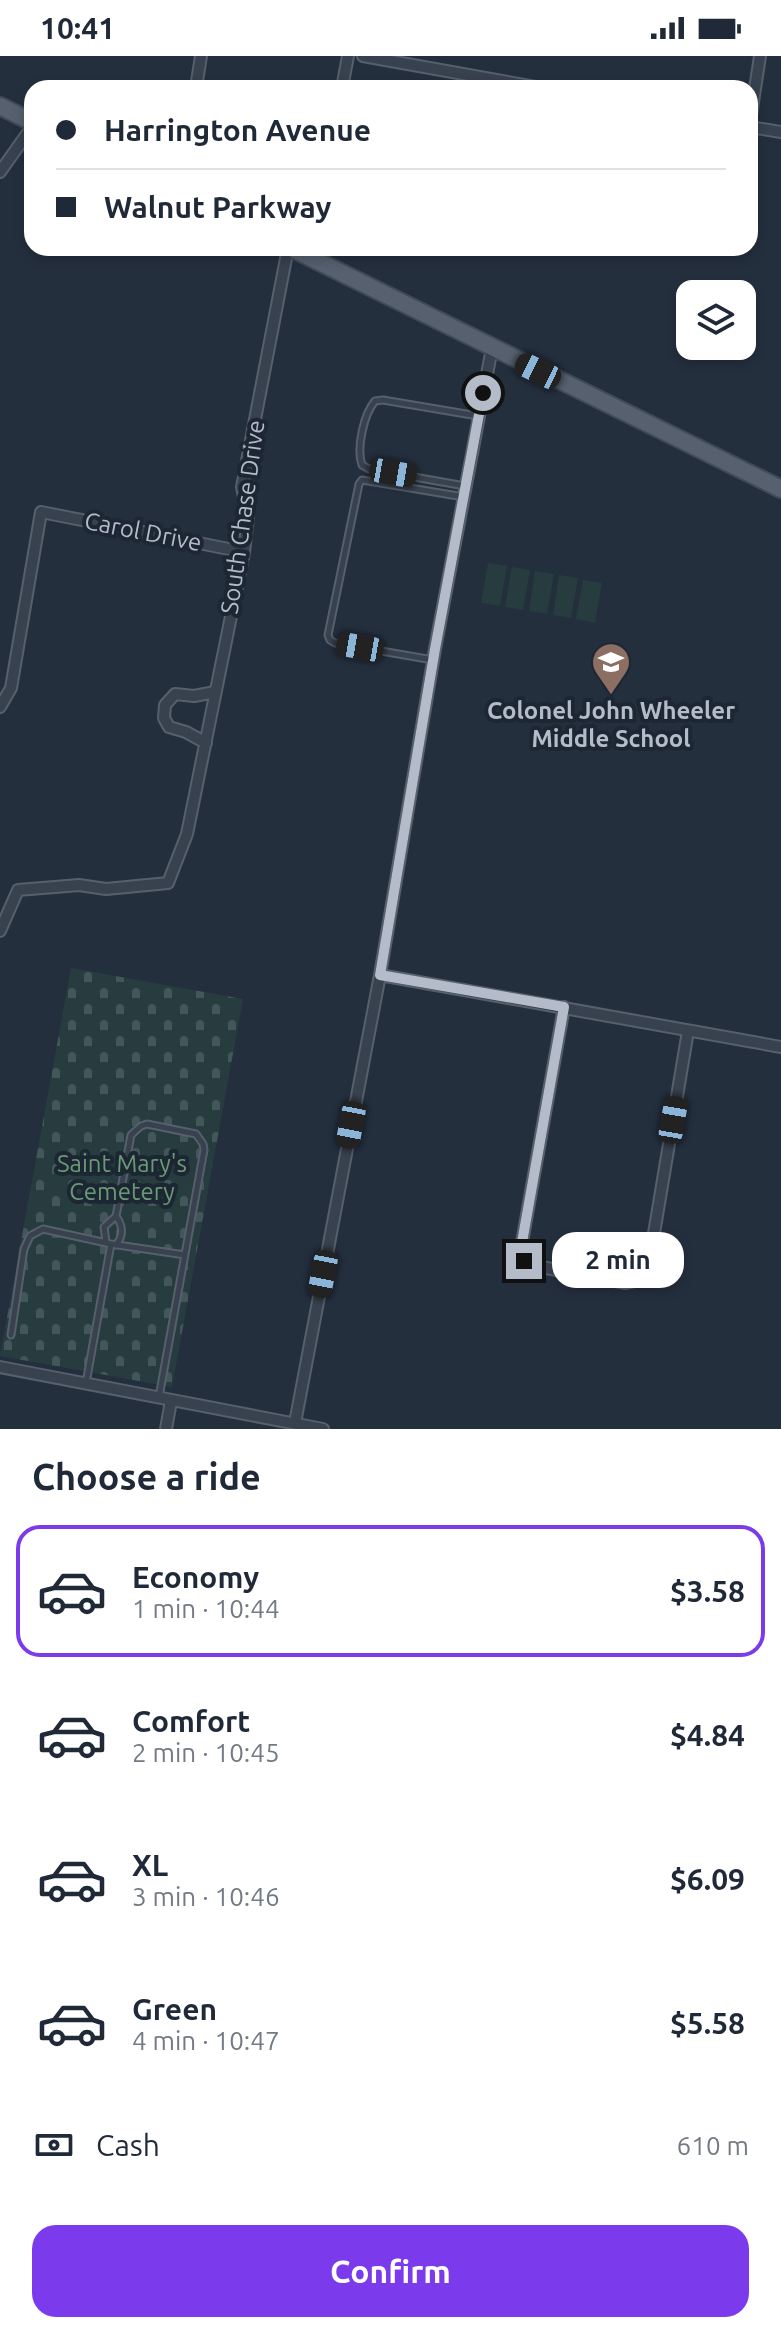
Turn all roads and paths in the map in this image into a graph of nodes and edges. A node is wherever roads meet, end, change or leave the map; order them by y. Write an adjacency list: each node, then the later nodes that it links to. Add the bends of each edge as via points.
1 (201, 56): 6 (street)
2 (348, 56): 7 (street)
3 (363, 56): 5 (street)
4 (760, 56): 9 (street)
5 (411, 60): 8 (street)
6 (197, 80)
7 (344, 80)
8 (504, 80)
9 (756, 80)
10 (0, 106): 11 (main road)
11 (24, 120)
12 (758, 126): 13 (street)
13 (781, 132)
14 (24, 137): 15 (street)
15 (0, 172)
16 (288, 256): 22 (street, South Chase Drive, via 242,487 248,518)
17 (317, 256): 18 (main road)
18 (492, 348): 19 (street); 20 (main road)
19 (479, 416): 21 (street); 21 (lane, via 375,401 359,456 369,469)
20 (781, 489)
21 (465, 492): 23 (street); 23 (lane, via 362,480 328,635 335,643)
22 (244, 552): 24 (street, South Chase Drive); 25 (street, Carol Drive, via 41,512 11,688)
23 (433, 660): 28 (street)
24 (215, 692): 26 (street, South Chase Drive); 26 (street, via 175,694 165,705 169,727)
25 (0, 707)
26 (206, 743): 27 (street, South Chase Drive, via 187,834 168,883 18,890)
27 (0, 931)
28 (380, 975): 29 (street); 40 (street)
29 (564, 1007): 30 (street); 30 (street, via 521,1248 524,1261 536,1266 626,1283 639,1280 648,1269)
30 (688, 1031): 31 (street)
31 (781, 1047)
32 (116, 1216): 33 (lane, via 104,1227); 33 (lane, via 122,1231 120,1240); 34 (lane, via 135,1129 156,1125 196,1134 204,1150)
33 (111, 1244): 34 (lane); 35 (lane, via 52,1229 30,1236); 37 (lane)
34 (185, 1255): 38 (lane)
35 (11, 1335)
36 (0, 1367): 37 (street)
37 (86, 1384): 38 (street)
38 (159, 1398): 39 (street)
39 (171, 1401): 40 (street); 41 (street)
40 (295, 1423): 42 (street)
41 (166, 1429)
42 (323, 1429)

